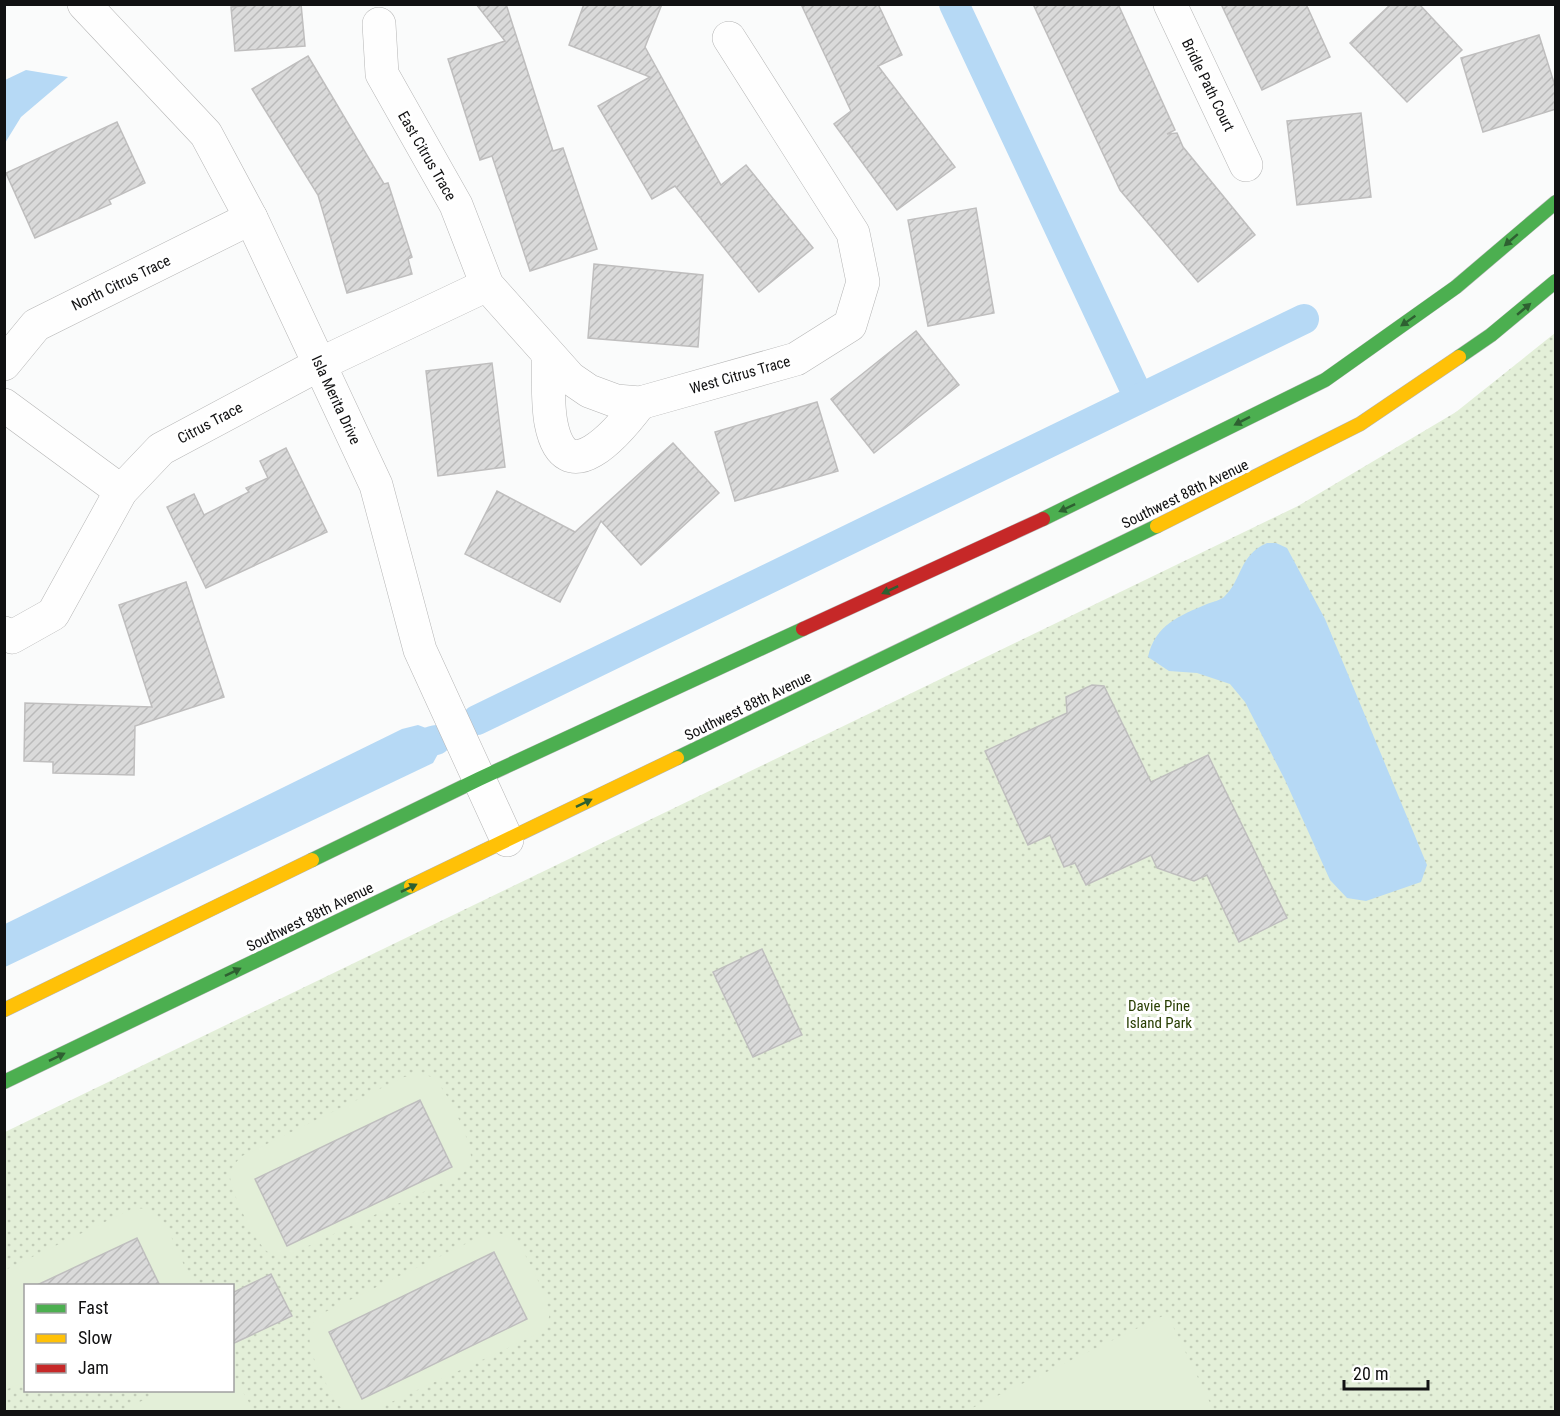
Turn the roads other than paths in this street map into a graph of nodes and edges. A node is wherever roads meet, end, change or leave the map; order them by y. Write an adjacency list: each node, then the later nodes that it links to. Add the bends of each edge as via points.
1 (84, 4): 7 (street, Isla Merita Drive, via 206,134)
2 (1170, 4): 5 (street, Bridle Path Court)
3 (379, 24): 9 (street, East Citrus Trace, via 382,74 456,205)
4 (729, 38): 13 (street, West Citrus Trace, via 853,232 863,282 850,325 796,359)
5 (1246, 165)
6 (1556, 202): 17 (main road, one-way to 17, via 1456,287 1314,385 1090,498)
7 (251, 218): 11 (street, North Citrus Trace, via 36,325); 12 (street, Isla Merita Drive)
8 (1556, 281): 18 (main road, Southwest 88th Avenue, one-way to 8, via 1360,424 1491,335)
9 (487, 285): 10 (street, West Citrus Trace); 12 (street, Citrus Trace)
10 (549, 357): 13 (street, West Citrus Trace, via 589,392 616,401); 13 (street, via 550,421 560,448 569,455 581,456 604,445)
11 (4, 364)
12 (320, 364): 15 (street, Citrus Trace, via 160,449); 17 (street, Isla Merita Drive, via 376,485 420,650)
13 (640, 403)
14 (4, 405): 15 (street)
15 (121, 491): 16 (street, Citrus Trace, via 53,614 12,637)
16 (4, 633)
17 (479, 779): 18 (street, Isla Merita Drive); 19 (main road)
18 (507, 840): 20 (main road, Southwest 88th Avenue, one-way to 18)
19 (4, 1010)
20 (4, 1082)

